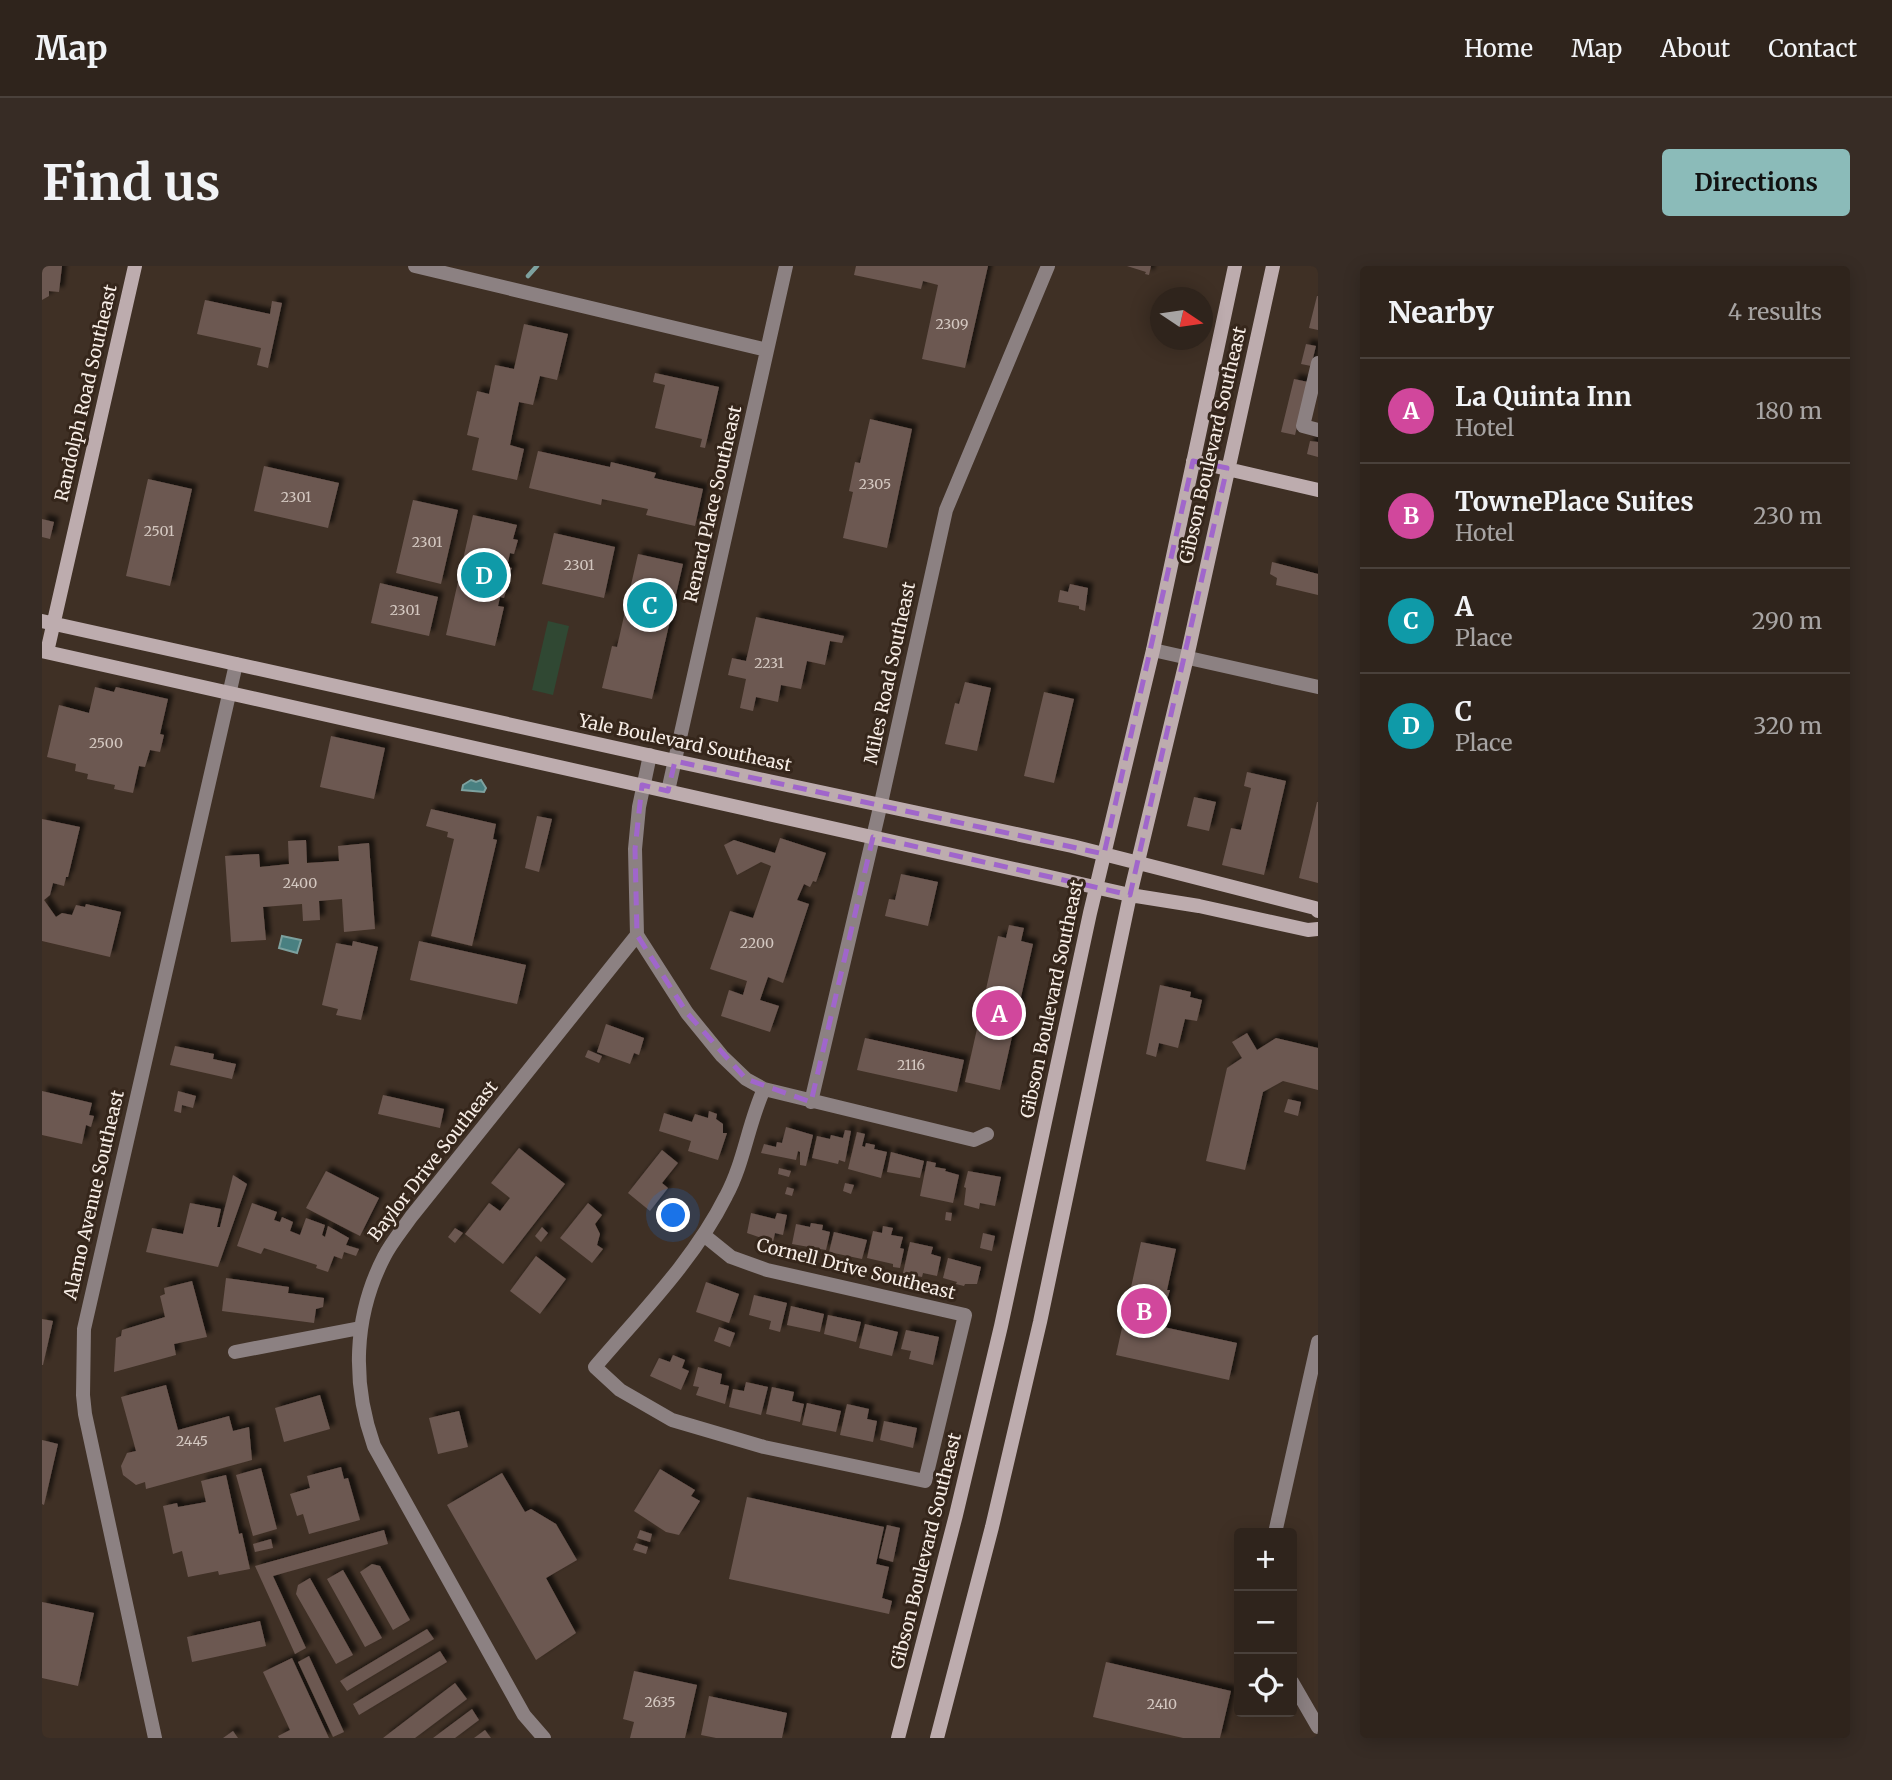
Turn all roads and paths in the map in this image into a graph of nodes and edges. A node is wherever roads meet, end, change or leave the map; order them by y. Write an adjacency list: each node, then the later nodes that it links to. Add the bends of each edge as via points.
1 (135, 266): 13 (main road, Randolph Road Southeast)
2 (415, 266): 7 (street)
3 (786, 266): 7 (street, Renard Place Southeast)
4 (1048, 266): 24 (street, Miles Road Southeast, via 946,510)
5 (1235, 266): 10 (main road, Gibson Boulevard Southeast)
6 (1273, 266): 11 (main road, Gibson Boulevard Southeast)
7 (767, 350): 21 (street, Renard Place Southeast)
8 (1318, 363): 9 (street, via 1303,426)
9 (1318, 430)
10 (1193, 461): 11 (main road); 14 (main road, Gibson Boulevard Southeast)
11 (1227, 468): 12 (main road); 16 (main road, Gibson Boulevard Southeast)
12 (1318, 490)
13 (48, 622): 15 (main road, Randolph Road Southeast); 17 (main road, Yale Boulevard Southeast)
14 (1153, 650): 16 (street); 26 (main road, Gibson Boulevard Southeast)
15 (44, 651): 19 (main road)
16 (1187, 657): 18 (street); 27 (main road, Gibson Boulevard Southeast)
17 (236, 664): 19 (street, Alamo Avenue Southeast); 20 (main road, Yale Boulevard Southeast)
18 (1318, 687)
19 (230, 692): 22 (main road); 44 (street, Alamo Avenue Southeast, via 84,1329 85,1414)
20 (649, 755): 21 (main road, Yale Boulevard Southeast); 22 (street)
21 (675, 761): 23 (street, Renard Place Southeast); 24 (main road, Yale Boulevard Southeast)
22 (642, 785): 23 (main road); 32 (street, via 635,849)
23 (668, 791): 25 (main road)
24 (881, 803): 25 (street, Miles Road Southeast); 26 (main road, Yale Boulevard Southeast)
25 (873, 837): 28 (main road); 34 (street, Miles Road Southeast)
26 (1104, 854): 27 (main road, Yale Boulevard Southeast); 28 (main road, Gibson Boulevard Southeast)
27 (1138, 862): 29 (main road, Gibson Boulevard Southeast); 30 (main road, Yale Boulevard Southeast)
28 (1096, 887): 29 (main road); 46 (main road, Gibson Boulevard Southeast, via 1001,1326)
29 (1130, 895): 31 (main road); 47 (main road, Gibson Boulevard Southeast, via 1040,1322)
30 (1318, 911)
31 (1318, 929)
32 (637, 935): 33 (street, via 687,1013 722,1056); 38 (street, Baylor Drive Southeast, via 411,1217 376,1272)
33 (764, 1089): 34 (street); 36 (street, via 728,1194)
34 (811, 1102): 35 (street, via 974,1140)
35 (987, 1134)
36 (705, 1236): 37 (street, Cornell Drive Southeast, via 731,1256 767,1270); 37 (street, Gibson Boulevard Southeast, via 595,1367 621,1390 672,1420 764,1447 925,1481)
37 (965, 1315)
38 (360, 1328): 40 (street); 45 (street, Baylor Drive Southeast, via 363,1414 374,1446 524,1715)
39 (1318, 1342): 41 (street)
40 (236, 1352)
41 (1276, 1528)
42 (1297, 1691): 43 (street)
43 (1318, 1727)
44 (155, 1738)
45 (544, 1738)
46 (898, 1738)
47 (937, 1738)

